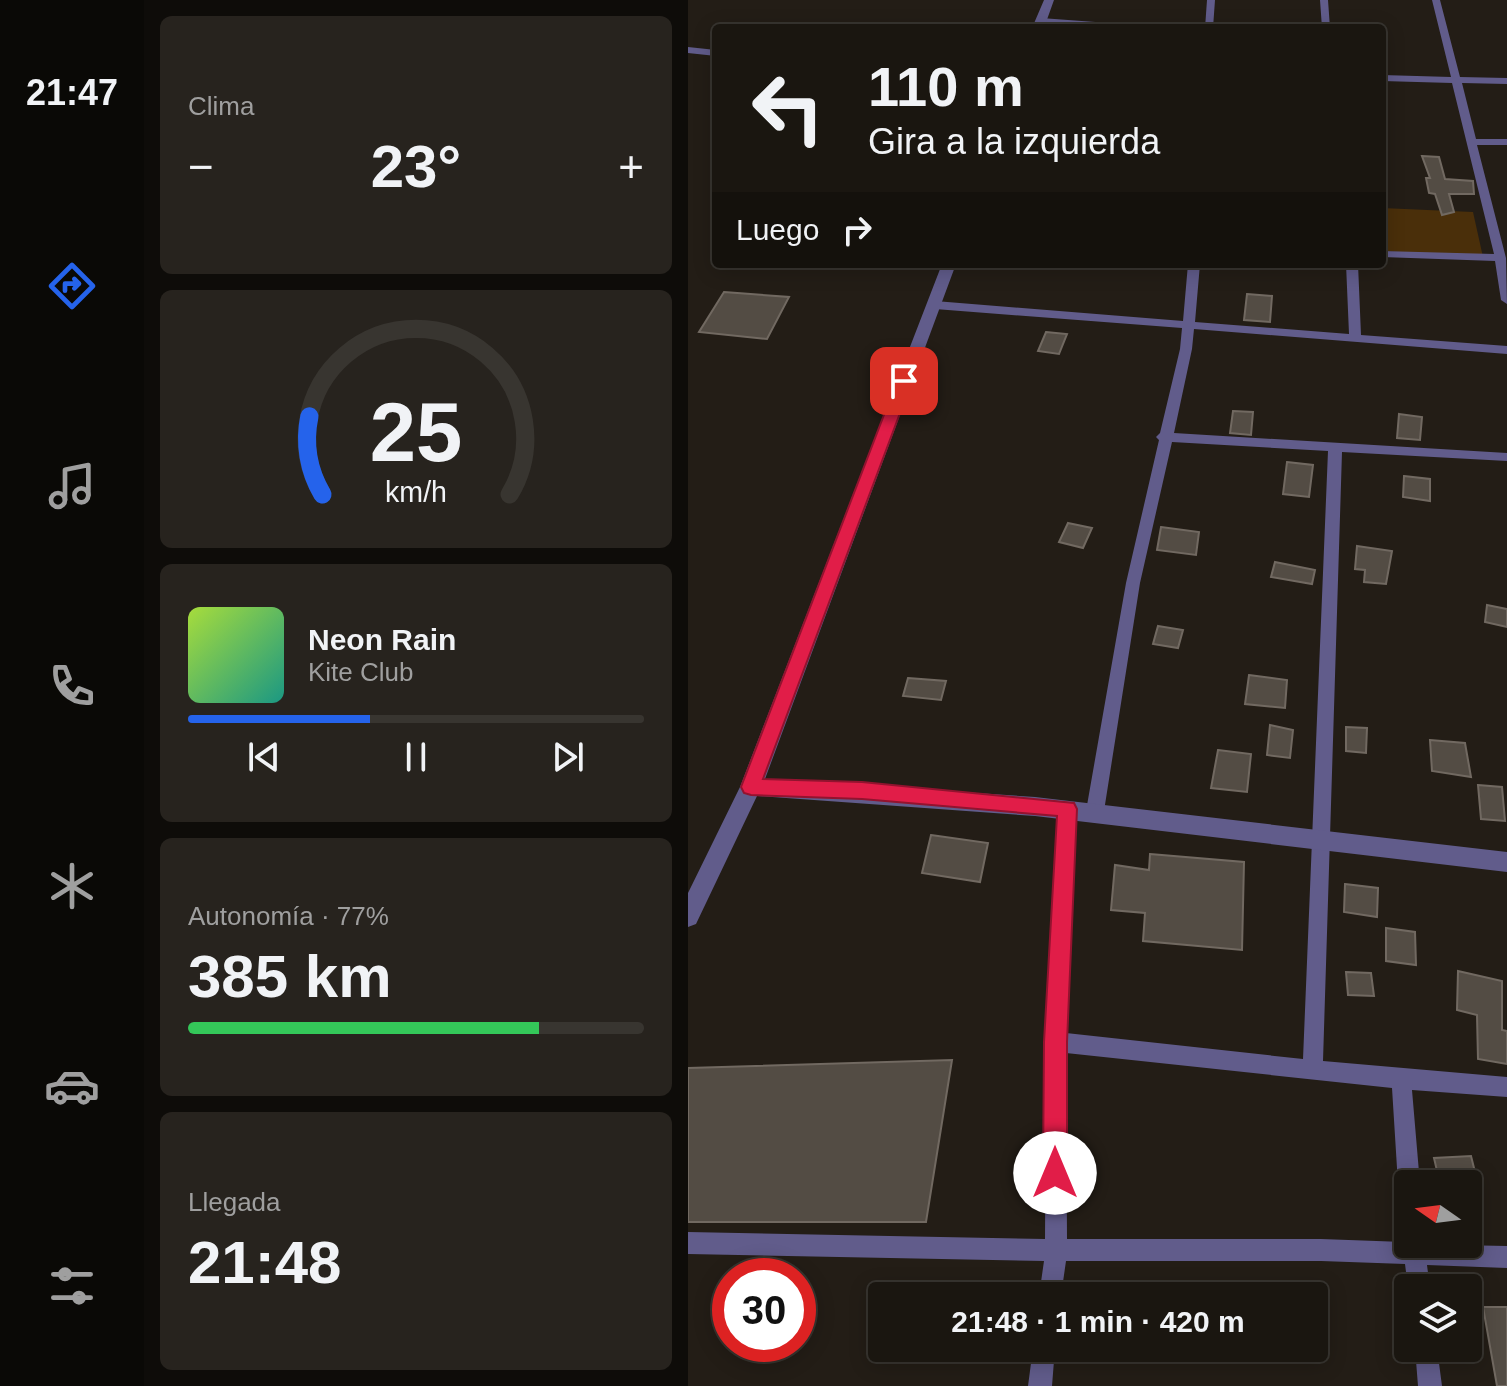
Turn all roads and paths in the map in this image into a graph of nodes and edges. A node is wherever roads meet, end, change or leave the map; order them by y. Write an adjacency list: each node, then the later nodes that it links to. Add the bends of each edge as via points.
1 (1049, 0): 5 (street)
2 (1211, 0): 6 (street)
3 (1324, 0): 7 (street)
4 (1436, 0): 11 (street)
5 (1039, 24)
6 (1209, 24)
7 (1326, 24)
8 (688, 50): 9 (street)
9 (712, 53)
10 (1386, 78): 11 (street)
11 (1456, 79): 12 (street); 13 (street)
12 (1507, 81)
13 (1472, 142): 14 (street); 16 (street)
14 (1507, 142)
15 (1386, 254): 16 (street)
16 (1500, 258): 20 (street)
17 (948, 268): 21 (street)
18 (1194, 268): 22 (street)
19 (1352, 268): 23 (street)
20 (1507, 300)
21 (935, 305): 22 (street); 28 (street)
22 (1189, 326): 23 (street); 25 (street)
23 (1355, 338): 24 (street)
24 (1507, 350)
25 (1163, 437): 26 (street); 30 (street)
26 (1335, 447): 27 (street); 31 (street)
27 (1507, 457)
28 (751, 787): 29 (street, via 862,790); 33 (street)
29 (1067, 809): 30 (street); 34 (street)
30 (1095, 811): 31 (street)
31 (1321, 841): 32 (street); 35 (street)
32 (1507, 862)
33 (688, 917)
34 (1056, 1042): 35 (street); 41 (street)
35 (1313, 1070): 36 (street)
36 (1401, 1079): 37 (street); 38 (street)
37 (1507, 1087)
38 (1408, 1170)
39 (688, 1243): 41 (street)
40 (1394, 1248): 41 (street)
41 (1056, 1250): 44 (street)
42 (1482, 1255): 43 (street)
43 (1507, 1257)
44 (1052, 1282)
45 (1043, 1362): 47 (street)
46 (1427, 1362): 48 (street)
47 (1040, 1386)
48 (1430, 1386)

